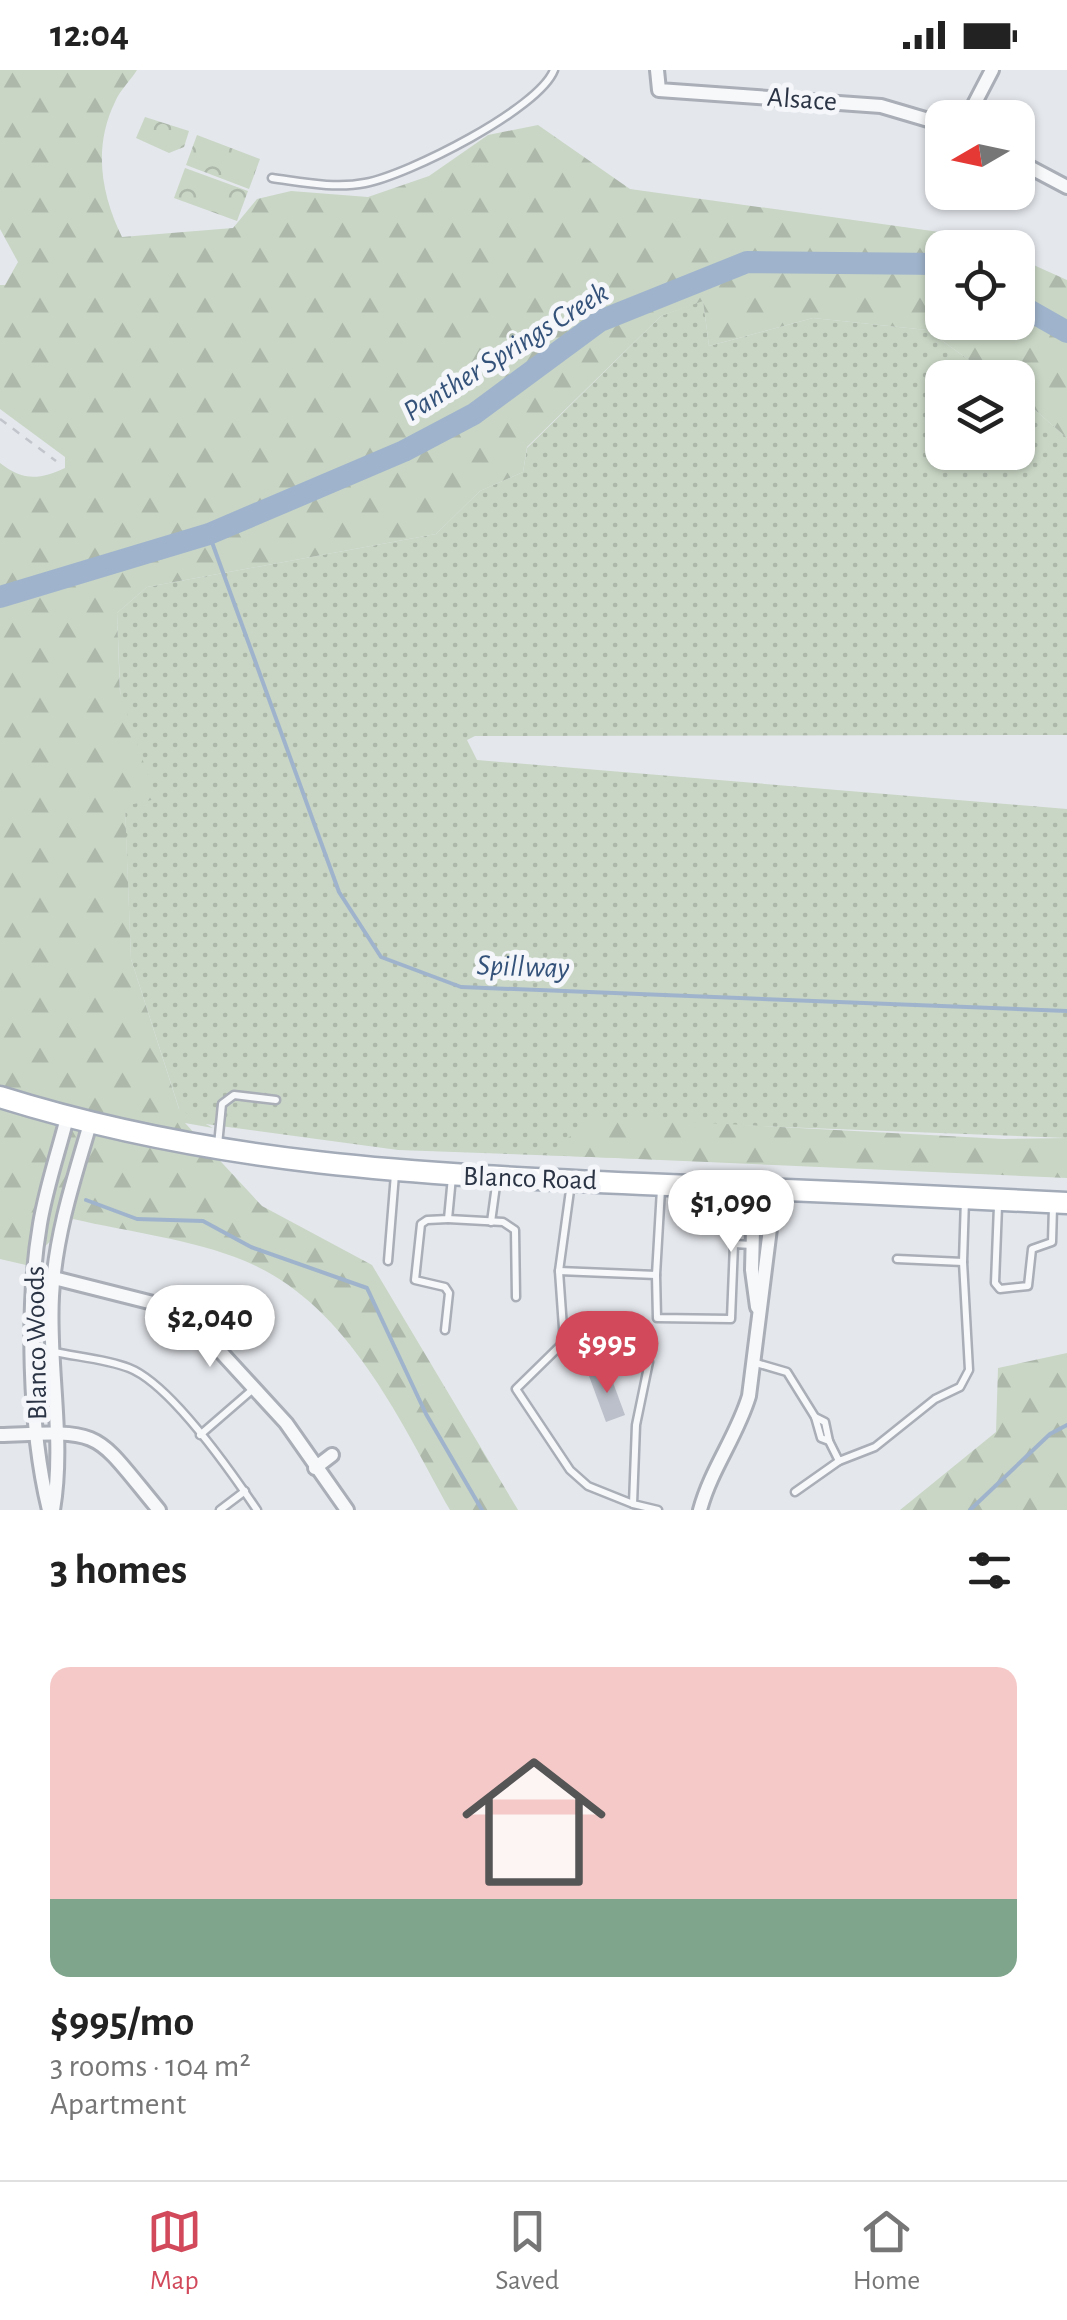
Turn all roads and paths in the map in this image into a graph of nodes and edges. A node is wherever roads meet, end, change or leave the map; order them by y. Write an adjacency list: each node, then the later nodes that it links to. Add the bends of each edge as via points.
1 (554, 70): 7 (lane, via 524,108 391,176 333,185)
2 (657, 70): 5 (street, Alsace, via 659,90 880,106)
3 (992, 70): 4 (street)
4 (976, 100)
5 (925, 119)
6 (1035, 170): 8 (street)
7 (272, 178)
8 (1067, 186)
9 (0, 419): 10 (path)
10 (56, 462)
11 (0, 1098): 13 (main road, Blanco Road)
12 (276, 1100): 15 (lane, via 234,1095 222,1104)
13 (67, 1118): 14 (main road, Blanco Road); 33 (street, Blanco Woods, via 40,1218)
14 (90, 1124): 15 (main road, Blanco Road); 34 (street, Blanco Woods, via 68,1196)
15 (217, 1151): 16 (main road, Blanco Road)
16 (395, 1172): 17 (main road, Blanco Road); 29 (lane)
17 (452, 1175): 18 (main road, Blanco Road); 25 (lane)
18 (497, 1177): 19 (main road, Blanco Road); 26 (lane)
19 (571, 1180): 20 (main road, Blanco Road); 31 (lane)
20 (662, 1184): 21 (main road, Blanco Road); 32 (lane)
21 (765, 1189): 22 (main road, Blanco Road); 27 (street); 36 (street, via 768,1272)
22 (965, 1198): 23 (main road, Blanco Road); 30 (lane)
23 (998, 1200): 24 (main road, Blanco Road); 24 (lane, via 1000,1289 1028,1286 1032,1249 1052,1242)
24 (1060, 1202)
25 (448, 1220): 26 (lane); 37 (lane, via 421,1224 415,1280 449,1293)
26 (491, 1222): 35 (lane, via 516,1230)
27 (752, 1245): 32 (lane, via 734,1244 731,1319 658,1318); 36 (street)
28 (897, 1259): 30 (lane)
29 (388, 1261)
30 (963, 1262): 47 (lane, via 969,1370 960,1387 934,1399 876,1447)
31 (559, 1272): 32 (lane); 38 (lane)
32 (656, 1275)
33 (33, 1278): 34 (street); 43 (street, Blanco Woods)
34 (54, 1278): 39 (street, Blanco Woods); 41 (street, via 180,1314)
35 (516, 1297)
36 (758, 1320): 40 (street)
37 (445, 1330)
38 (564, 1342): 51 (lane, via 516,1389 570,1470 588,1486); 51 (lane, via 645,1350)
39 (54, 1352): 42 (street, Blanco Woods); 44 (lane, via 140,1373)
40 (755, 1363): 47 (lane, via 787,1372 825,1422); 58 (street, via 744,1413 714,1467)
41 (256, 1387): 44 (lane); 48 (street)
42 (56, 1432): 43 (street); 52 (street, Blanco Woods); 53 (street, via 93,1436 106,1445)
43 (38, 1434): 45 (street); 52 (street, Blanco Woods)
44 (200, 1434): 49 (lane)
45 (0, 1435)
46 (332, 1455): 48 (street)
47 (839, 1461): 50 (lane)
48 (315, 1468): 56 (street)
49 (245, 1491): 54 (lane); 55 (lane)
50 (795, 1492)
51 (633, 1504): 57 (lane)
52 (51, 1510)
53 (159, 1510)
54 (220, 1510)
55 (257, 1510)
56 (347, 1510)
57 (658, 1510)
58 (700, 1510)

